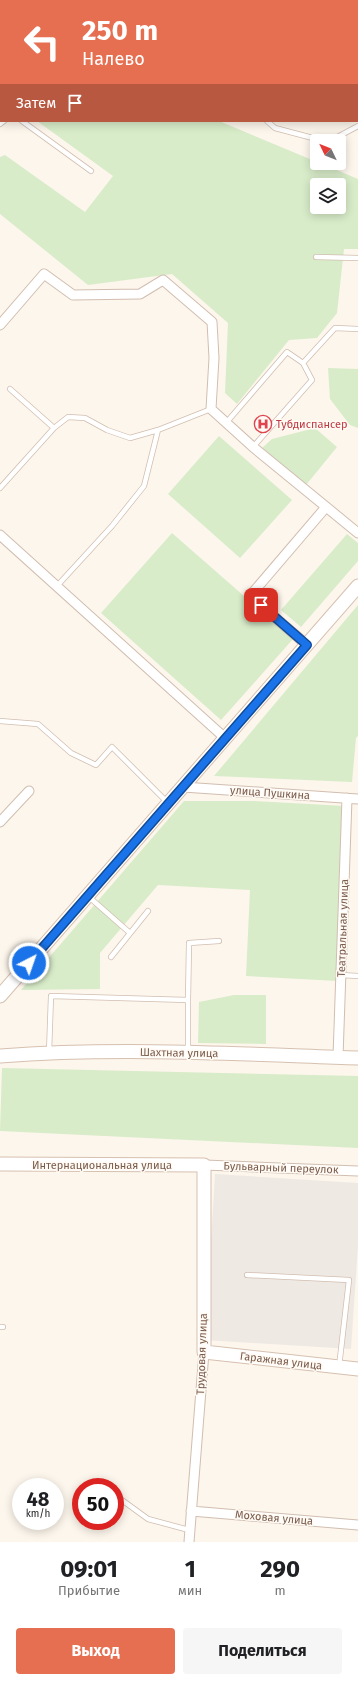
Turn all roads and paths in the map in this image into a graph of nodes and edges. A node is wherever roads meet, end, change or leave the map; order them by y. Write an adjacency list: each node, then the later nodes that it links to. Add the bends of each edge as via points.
1 (23, 122): 6 (lane)
2 (268, 122): 5 (lane, via 275,128)
3 (358, 126): 4 (lane)
4 (343, 134)
5 (310, 137)
6 (91, 171)
7 (316, 257): 8 (lane)
8 (358, 258)
9 (1, 321): 13 (street, via 44,274 73,295 140,294 163,280 212,322 214,358)
10 (358, 329): 11 (lane, via 335,328)
11 (303, 363): 14 (lane, via 287,352); 17 (lane, via 312,380)
12 (10, 389): 15 (lane)
13 (211, 409): 14 (street); 16 (lane)
14 (226, 423): 17 (street)
15 (54, 428): 16 (lane, via 68,417 85,418 107,430 130,438); 18 (lane)
16 (158, 430): 22 (lane, via 144,486)
17 (253, 447): 19 (street)
18 (0, 488)
19 (326, 507): 20 (street); 24 (street, via 250,596)
20 (358, 533)
21 (0, 535): 22 (street)
22 (58, 586): 26 (street)
23 (358, 586): 24 (street)
24 (307, 645): 26 (street)
25 (0, 721): 31 (lane, via 38,724 71,753 96,765 112,747)
26 (225, 738): 27 (street)
27 (183, 787): 29 (street, улица Пушкина); 31 (street)
28 (29, 790): 32 (street)
29 (347, 798): 30 (street, улица Пушкина); 38 (street, Театральная улица)
30 (358, 799)
31 (168, 803): 33 (street)
32 (0, 822)
33 (87, 896): 35 (lane); 40 (street)
34 (148, 911): 35 (lane)
35 (130, 933): 37 (lane)
36 (219, 941): 41 (lane, via 189,944)
37 (110, 957)
38 (341, 975): 39 (lane); 45 (street, Театральная улица)
39 (358, 976)
40 (0, 996)
41 (188, 1000): 42 (lane); 43 (lane, via 51,996)
42 (188, 1052): 43 (street, Шахтная улица); 45 (street, Шахтная улица)
43 (49, 1053): 44 (street, Шахтная улица)
44 (0, 1056)
45 (338, 1057): 46 (street, Шахтная улица)
46 (358, 1058)
47 (0, 1164): 48 (street, Интернациональная улица)
48 (204, 1165): 49 (street, Бульварный переулок); 51 (street, Трудовая улица)
49 (358, 1170)
50 (247, 1275): 52 (lane, via 349,1280)
51 (204, 1352): 52 (street, Гаражная улица); 55 (street, Трудовая улица)
52 (339, 1368): 53 (street, Гаражная улица)
53 (358, 1369)
54 (124, 1502): 57 (lane, via 148,1519)
55 (191, 1511): 56 (street, Моховая улица); 57 (street, Трудовая улица)
56 (358, 1525)
57 (190, 1530): 58 (street, Трудовая улица)
58 (189, 1542)

